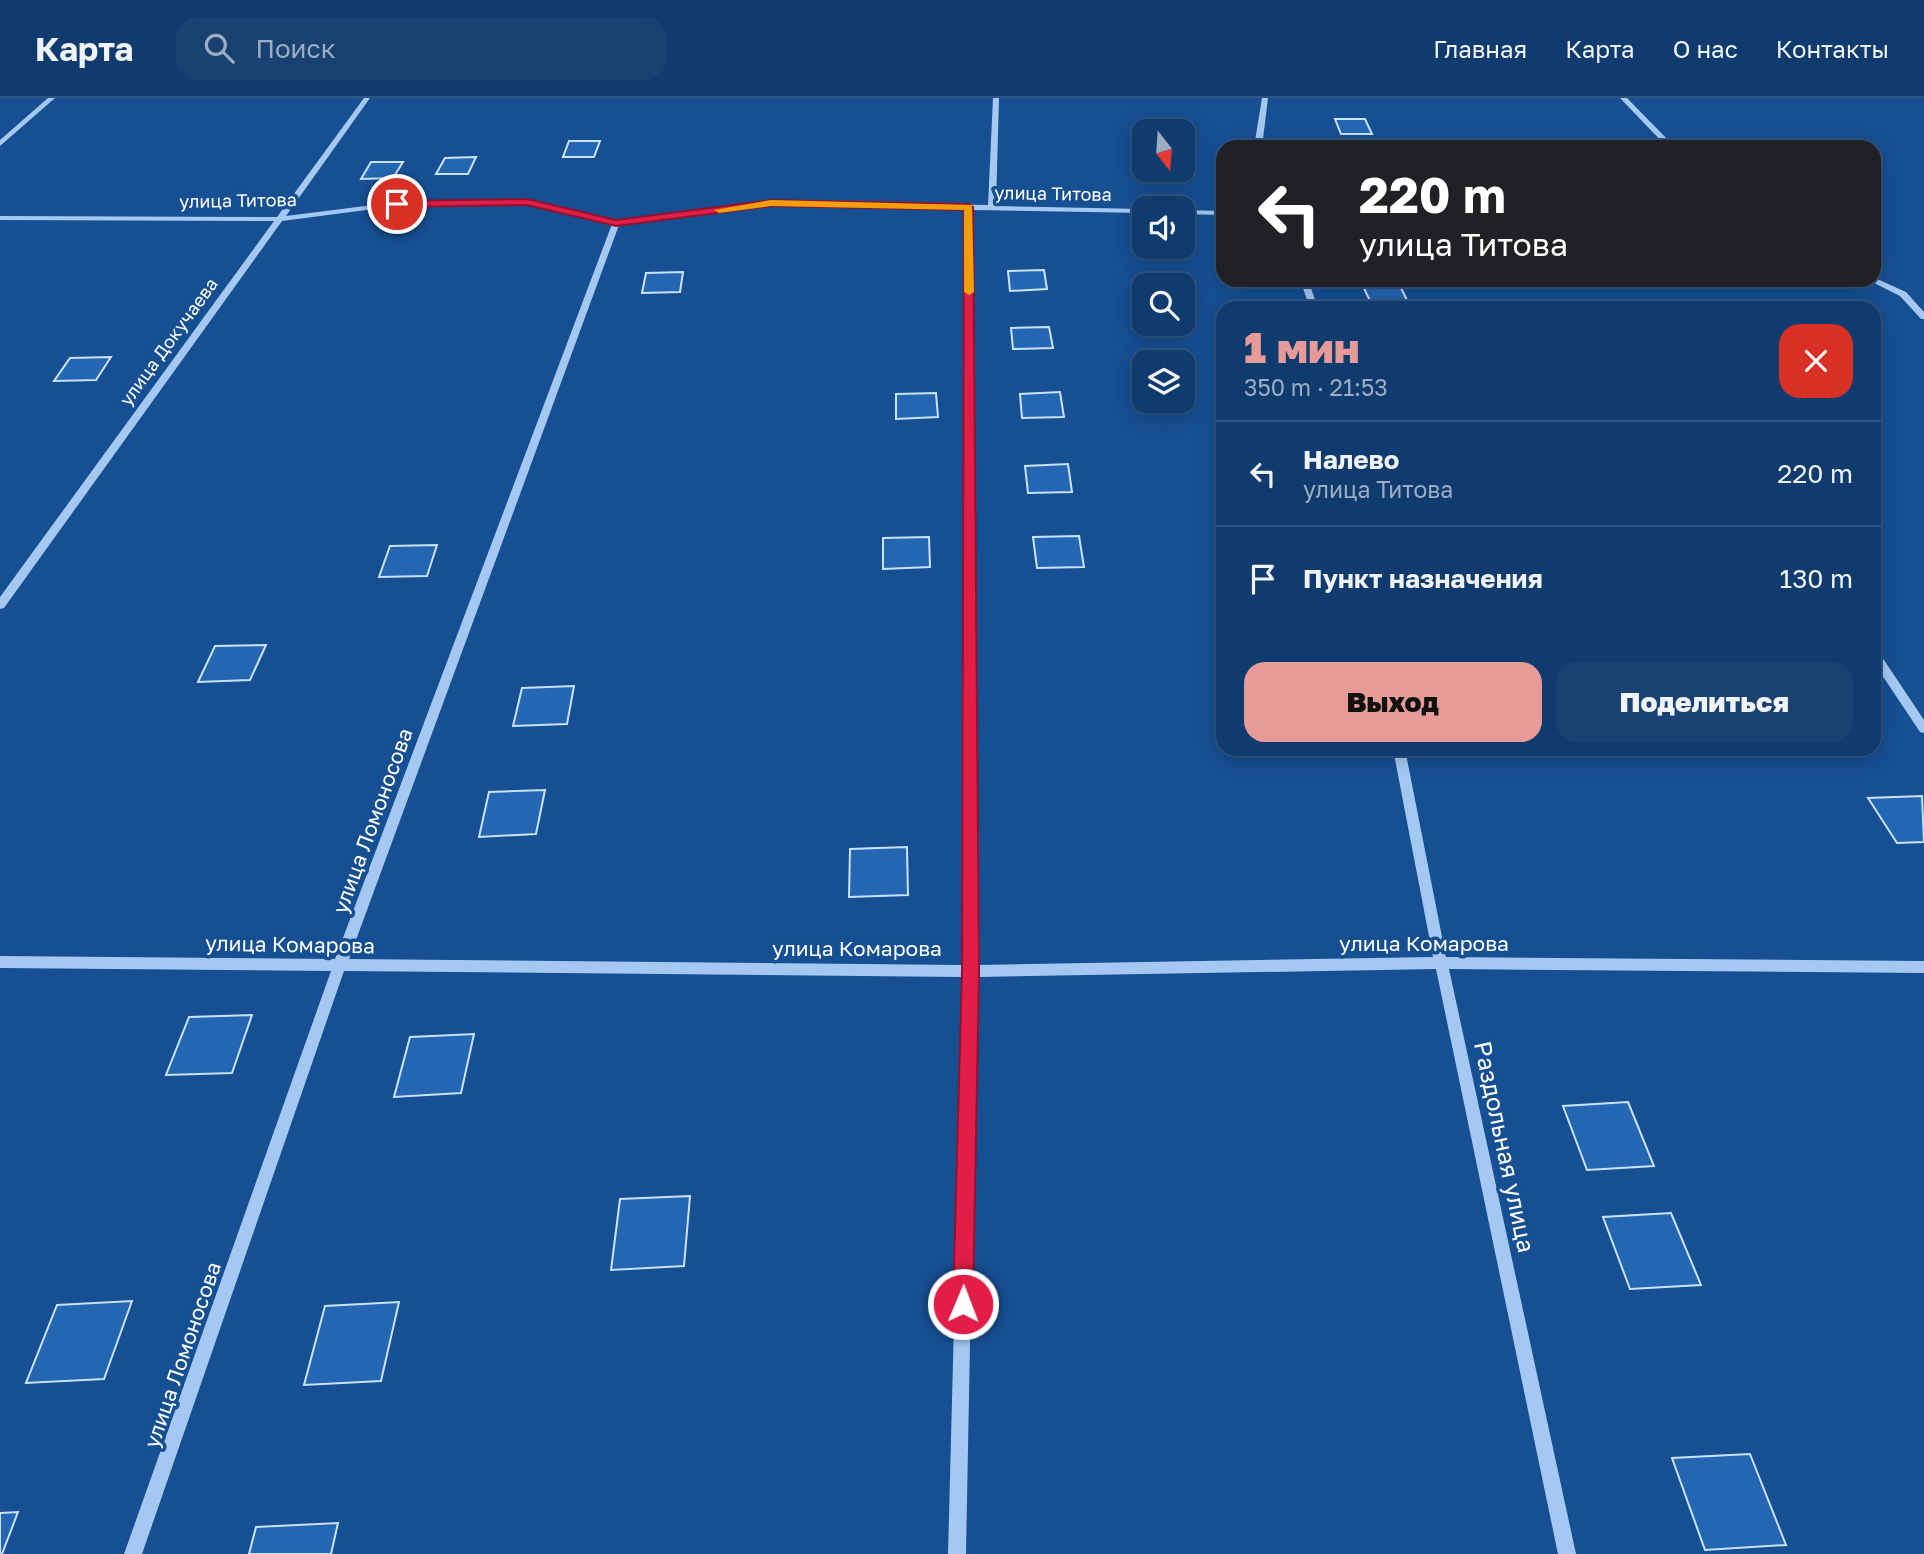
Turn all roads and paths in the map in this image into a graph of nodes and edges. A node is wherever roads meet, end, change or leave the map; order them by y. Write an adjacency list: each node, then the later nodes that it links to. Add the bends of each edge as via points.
1 (52, 98): 8 (street)
2 (367, 98): 15 (street, улица Докучаева)
3 (996, 98): 10 (street)
4 (1265, 98): 6 (street)
5 (1623, 98): 7 (street)
6 (1259, 140)
7 (1664, 140)
8 (0, 144)
9 (969, 207): 10 (street, улица Титова); 16 (street, улица Титова, via 771,203); 27 (street)
10 (992, 208): 11 (street, улица Титова)
11 (1132, 211)
12 (1195, 212): 13 (street)
13 (1216, 213)
14 (0, 218): 15 (street, улица Титова)
15 (277, 219): 16 (street, улица Титова, via 397,204 527,202); 19 (street, улица Докучаева)
16 (616, 223): 25 (street, улица Ломоносова)
17 (1881, 284): 18 (street, via 1903,294)
18 (1924, 317)
19 (0, 605)
20 (1881, 664): 21 (street)
21 (1924, 729)
22 (1400, 756): 24 (street, Раздольная улица)
23 (0, 962): 25 (street, улица Комарова)
24 (1441, 963): 26 (street, улица Комарова); 27 (street, улица Комарова); 30 (street, Раздольная улица)
25 (339, 967): 27 (street, улица Комарова); 28 (street, улица Ломоносова)
26 (1924, 967)
27 (971, 971): 29 (street)
28 (133, 1554)
29 (957, 1554)
30 (1567, 1554)

